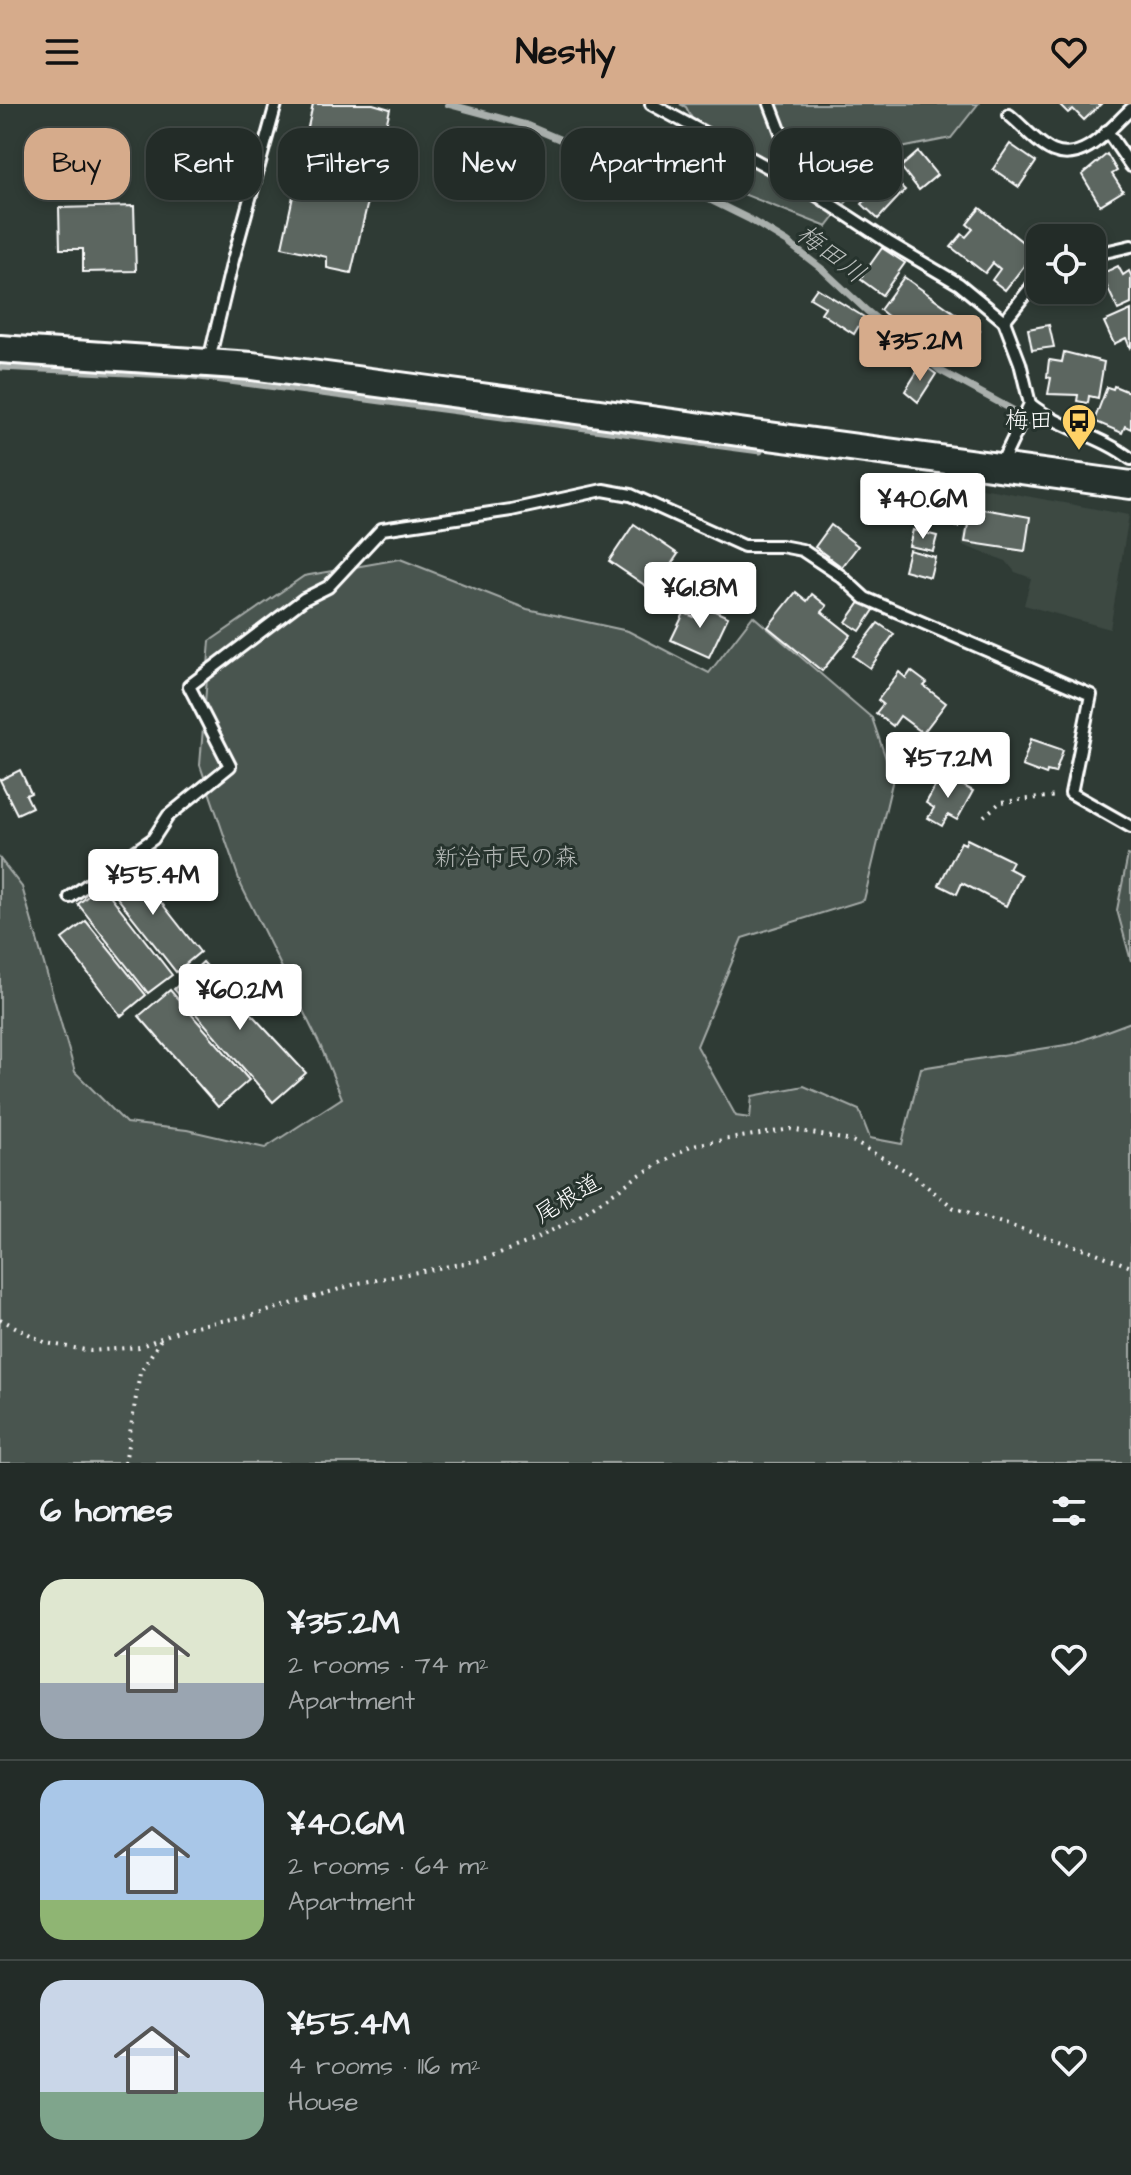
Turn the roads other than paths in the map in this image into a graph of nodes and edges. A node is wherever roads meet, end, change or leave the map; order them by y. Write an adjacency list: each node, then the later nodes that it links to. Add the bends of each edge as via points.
1 (276, 104): 16 (lane)
2 (651, 104): 9 (lane)
3 (770, 104): 6 (lane)
4 (1131, 109): 7 (lane)
5 (1009, 115): 7 (lane, via 1052,150 1065,153 1091,146)
6 (779, 128)
7 (1107, 131): 8 (lane)
8 (1131, 166)
9 (770, 168)
10 (824, 200): 14 (lane, via 959,284)
11 (1131, 246): 12 (lane)
12 (1106, 252)
13 (1026, 294): 14 (lane)
14 (1004, 321): 17 (lane)
15 (0, 349): 16 (street)
16 (208, 362): 19 (street)
17 (1029, 405): 18 (lane); 19 (lane)
18 (1131, 459)
19 (1000, 466): 20 (street)
20 (1131, 485)
21 (1131, 827): 22 (lane, via 1071,793 1091,695 865,598 802,550 744,546 631,495 603,490 382,529 328,587 304,599 189,686 230,766 168,816 153,839)
22 (70, 897)

